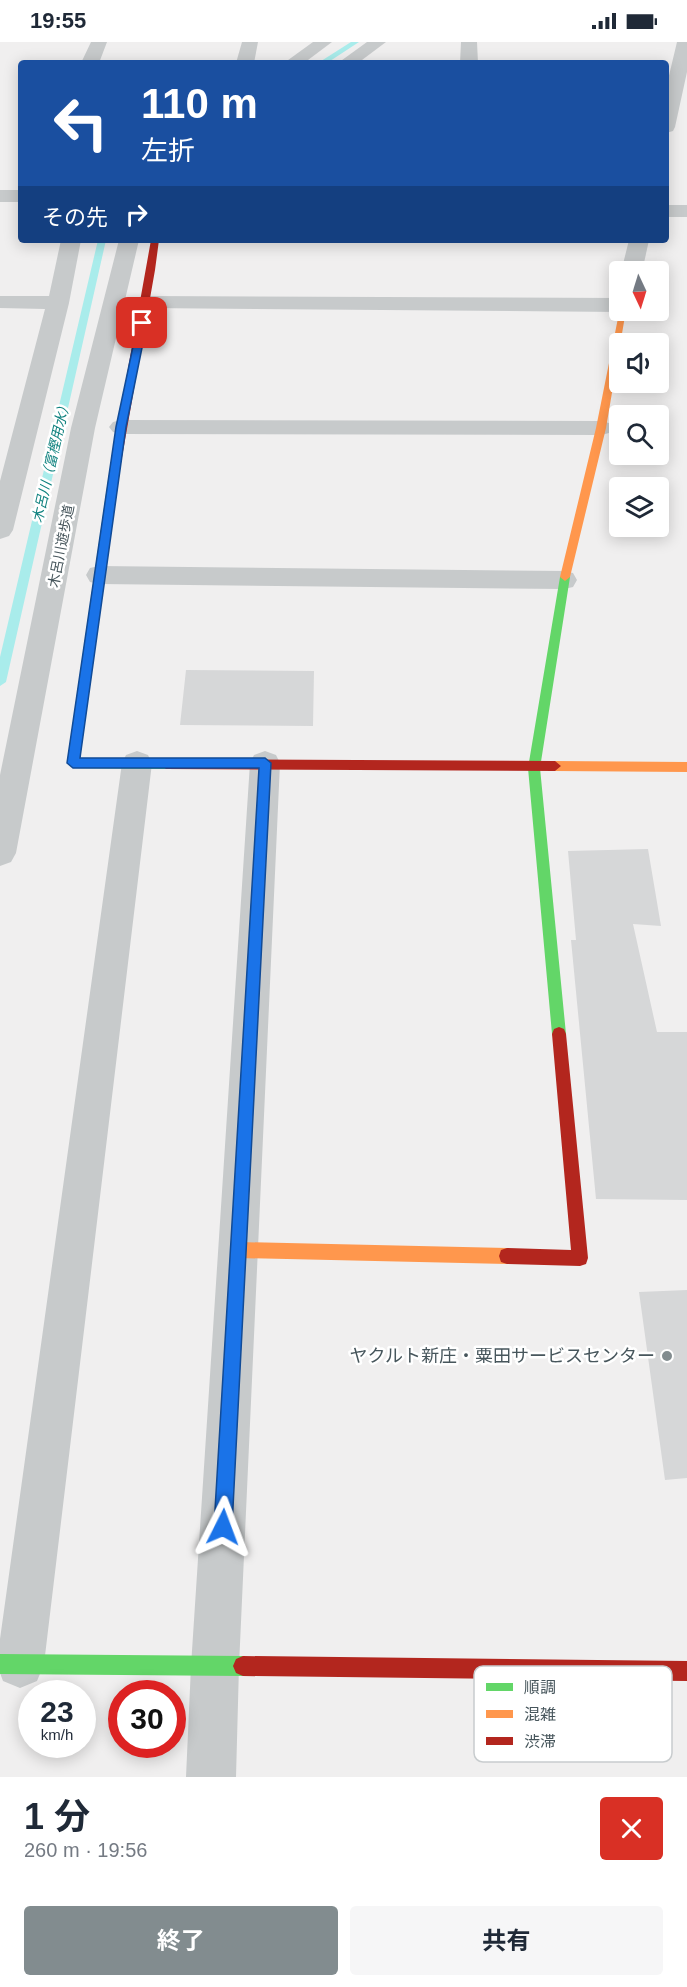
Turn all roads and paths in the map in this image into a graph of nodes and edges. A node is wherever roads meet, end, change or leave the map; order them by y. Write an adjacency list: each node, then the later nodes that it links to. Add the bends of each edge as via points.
1 (99, 42): 7 (street)
2 (250, 42): 8 (street)
3 (324, 42): 9 (street)
4 (378, 42): 10 (street)
5 (469, 42): 11 (street)
6 (685, 42): 12 (street)
7 (91, 60)
8 (246, 60)
9 (297, 60)
10 (351, 60)
11 (469, 60)
12 (669, 97)
13 (0, 196): 14 (street)
14 (18, 196)
15 (669, 211): 16 (street)
16 (687, 211)
17 (70, 243): 24 (street)
18 (128, 243): 37 (street, 木呂川遊歩道, via 83,428)
19 (155, 243): 23 (street)
20 (638, 243): 21 (street)
21 (634, 261)
22 (0, 302): 24 (street)
23 (147, 302): 25 (street); 27 (street)
24 (58, 303): 29 (street)
25 (609, 305)
26 (620, 321): 28 (street)
27 (121, 427): 28 (street); 31 (street)
28 (601, 428): 32 (street)
29 (11, 444): 30 (street)
30 (0, 530)
31 (99, 575): 32 (street); 33 (street, via 73,763)
32 (564, 580): 36 (street)
33 (137, 763): 34 (street); 39 (street)
34 (265, 763): 36 (street); 38 (street)
35 (687, 767): 36 (street)
36 (534, 768): 38 (street, via 580,1258)
37 (0, 853)
38 (239, 1250): 40 (street)
39 (10, 1664): 40 (street)
40 (215, 1666): 41 (street); 44 (street)
41 (474, 1669)
42 (672, 1671): 43 (street)
43 (687, 1671)
44 (211, 1777)

